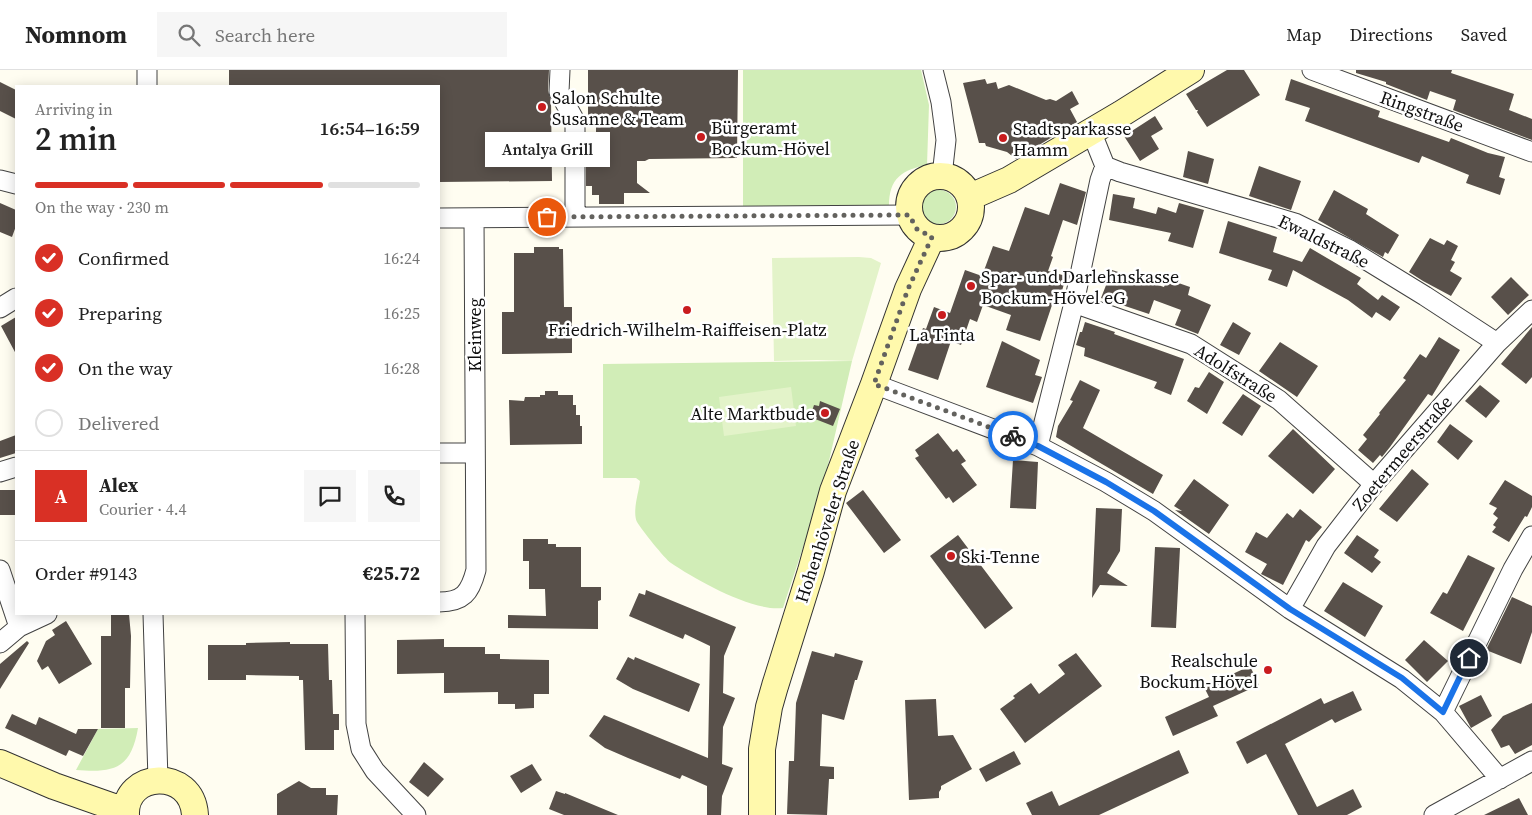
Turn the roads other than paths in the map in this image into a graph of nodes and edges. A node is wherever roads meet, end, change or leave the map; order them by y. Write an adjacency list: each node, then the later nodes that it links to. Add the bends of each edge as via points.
1 (147, 70): 6 (street)
2 (560, 70): 15 (street, via 559,92 575,121)
3 (933, 70): 10 (street, via 946,140)
4 (1191, 70): 7 (street)
5 (1312, 70): 8 (street, Ringstraße)
6 (147, 85)
7 (1091, 130): 9 (street); 13 (street, via 1009,180)
8 (1532, 152)
9 (1105, 166): 20 (street); 23 (street, Ewaldstraße, via 1295,223 1350,250)
10 (942, 176): 13 (street, via 959,182); 14 (street, via 932,176 916,187 908,205)
11 (0, 180): 12 (street)
12 (15, 184)
13 (970, 197): 18 (street, via 970,216 966,225 951,236)
14 (909, 215): 15 (street); 18 (street, via 917,229)
15 (575, 217): 17 (street)
16 (440, 218): 17 (street)
17 (474, 218): 27 (street, Kleinweg)
18 (932, 237): 24 (street, Hohenhöveler Straße, via 908,289)
19 (15, 299): 21 (street)
20 (1074, 303): 25 (street); 30 (street, Adolfstraße, via 1191,344 1279,400)
21 (0, 308)
22 (1532, 310): 23 (street, Zoetermeerstraße)
23 (1497, 343): 30 (street, Zoetermeerstraße)
24 (874, 384): 25 (street); 48 (street, Hohenhöveler Straße, via 833,492 769,707 762,756)
25 (1038, 446): 34 (street, via 1154,511)
26 (440, 453): 27 (street)
27 (474, 453): 33 (street, Kleinweg, via 476,570 470,587 461,598)
28 (15, 467): 29 (street)
29 (0, 472)
30 (1374, 484): 34 (street, Zoetermeerstraße, via 1326,546)
31 (1532, 536): 40 (street)
32 (0, 570): 38 (street)
33 (440, 602)
34 (1290, 609): 40 (street, via 1402,678)
35 (45, 615): 38 (street)
36 (153, 615): 44 (street)
37 (356, 615): 47 (street, via 356,724 361,750 375,771)
38 (19, 627): 39 (street)
39 (0, 643)
40 (1443, 712): 43 (street)
41 (1532, 761): 43 (street)
42 (0, 763): 45 (street)
43 (1500, 779): 49 (street)
44 (158, 780): 45 (street, via 136,789); 46 (street, via 178,784 191,798)
45 (126, 813)
46 (195, 815)
47 (416, 815)
48 (762, 815)
49 (1434, 815)

